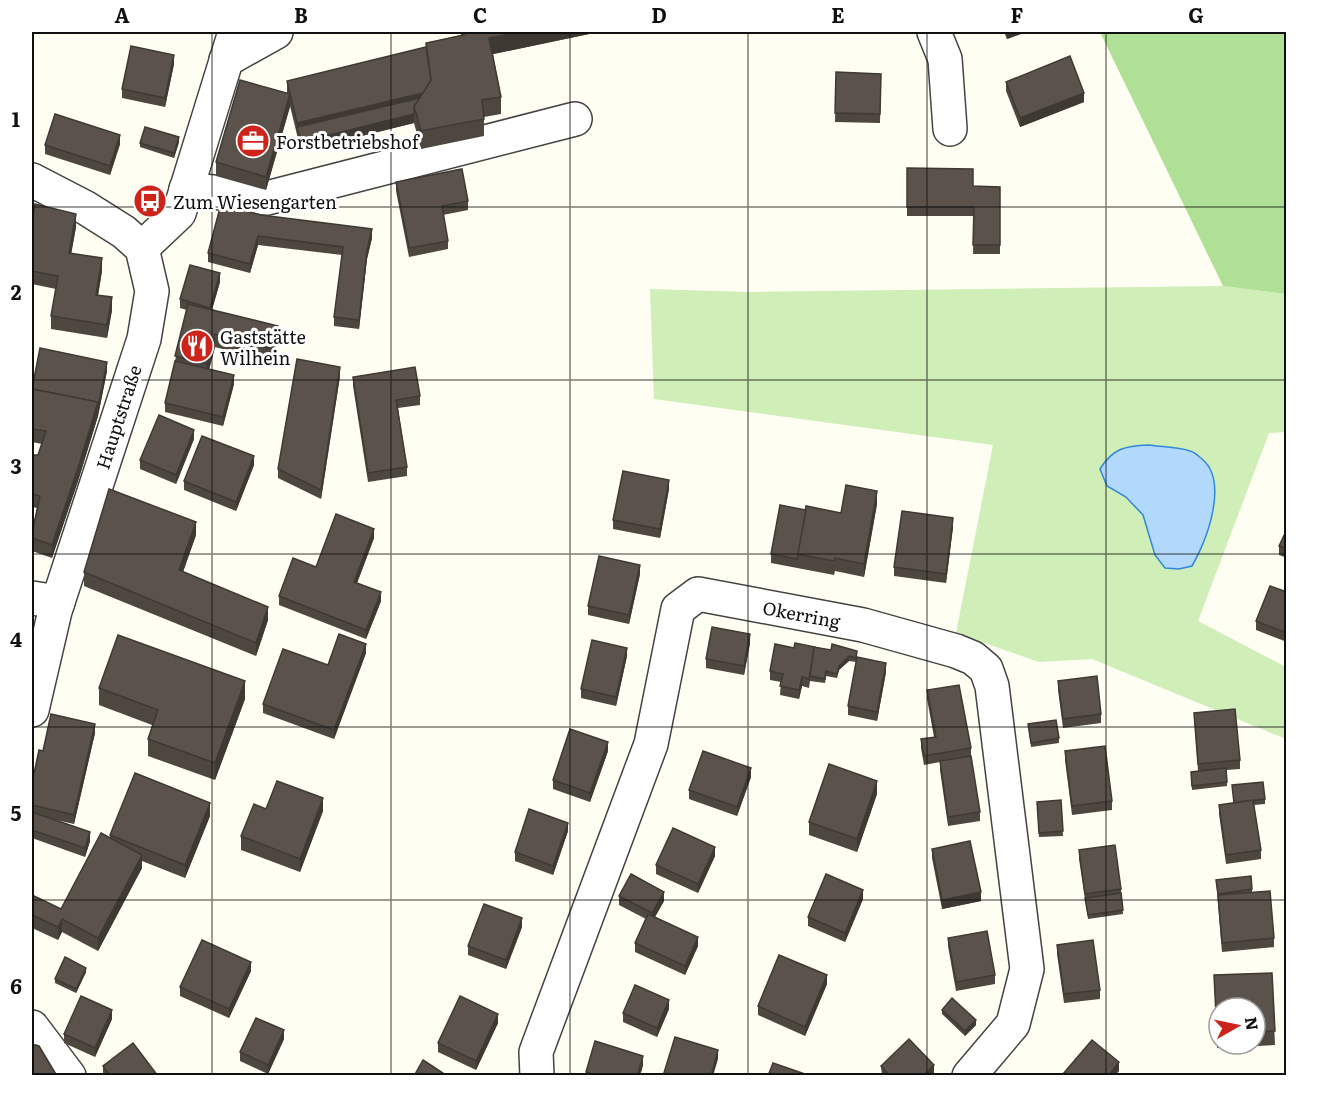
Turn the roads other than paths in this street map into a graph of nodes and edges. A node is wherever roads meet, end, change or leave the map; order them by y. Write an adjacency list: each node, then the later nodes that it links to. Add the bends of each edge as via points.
1 (276, 32): 3 (street)
2 (934, 32): 5 (street, via 945,59)
3 (231, 46): 7 (street)
4 (575, 119): 7 (street, via 267,198)
5 (950, 129)
6 (32, 180): 8 (street, via 105,220)
7 (186, 189): 8 (street, via 179,213)
8 (142, 248): 9 (street, Hauptstraße, via 152,291 144,339)
9 (45, 600): 10 (street, Hauptstraße)
10 (32, 710)
11 (32, 1027): 12 (street)
12 (69, 1076)
13 (537, 1076): 14 (street, Okerring, via 536,1052 651,744 678,609 698,594 863,625 956,651 986,669 992,686 1027,969 1013,1024)
14 (969, 1076)

